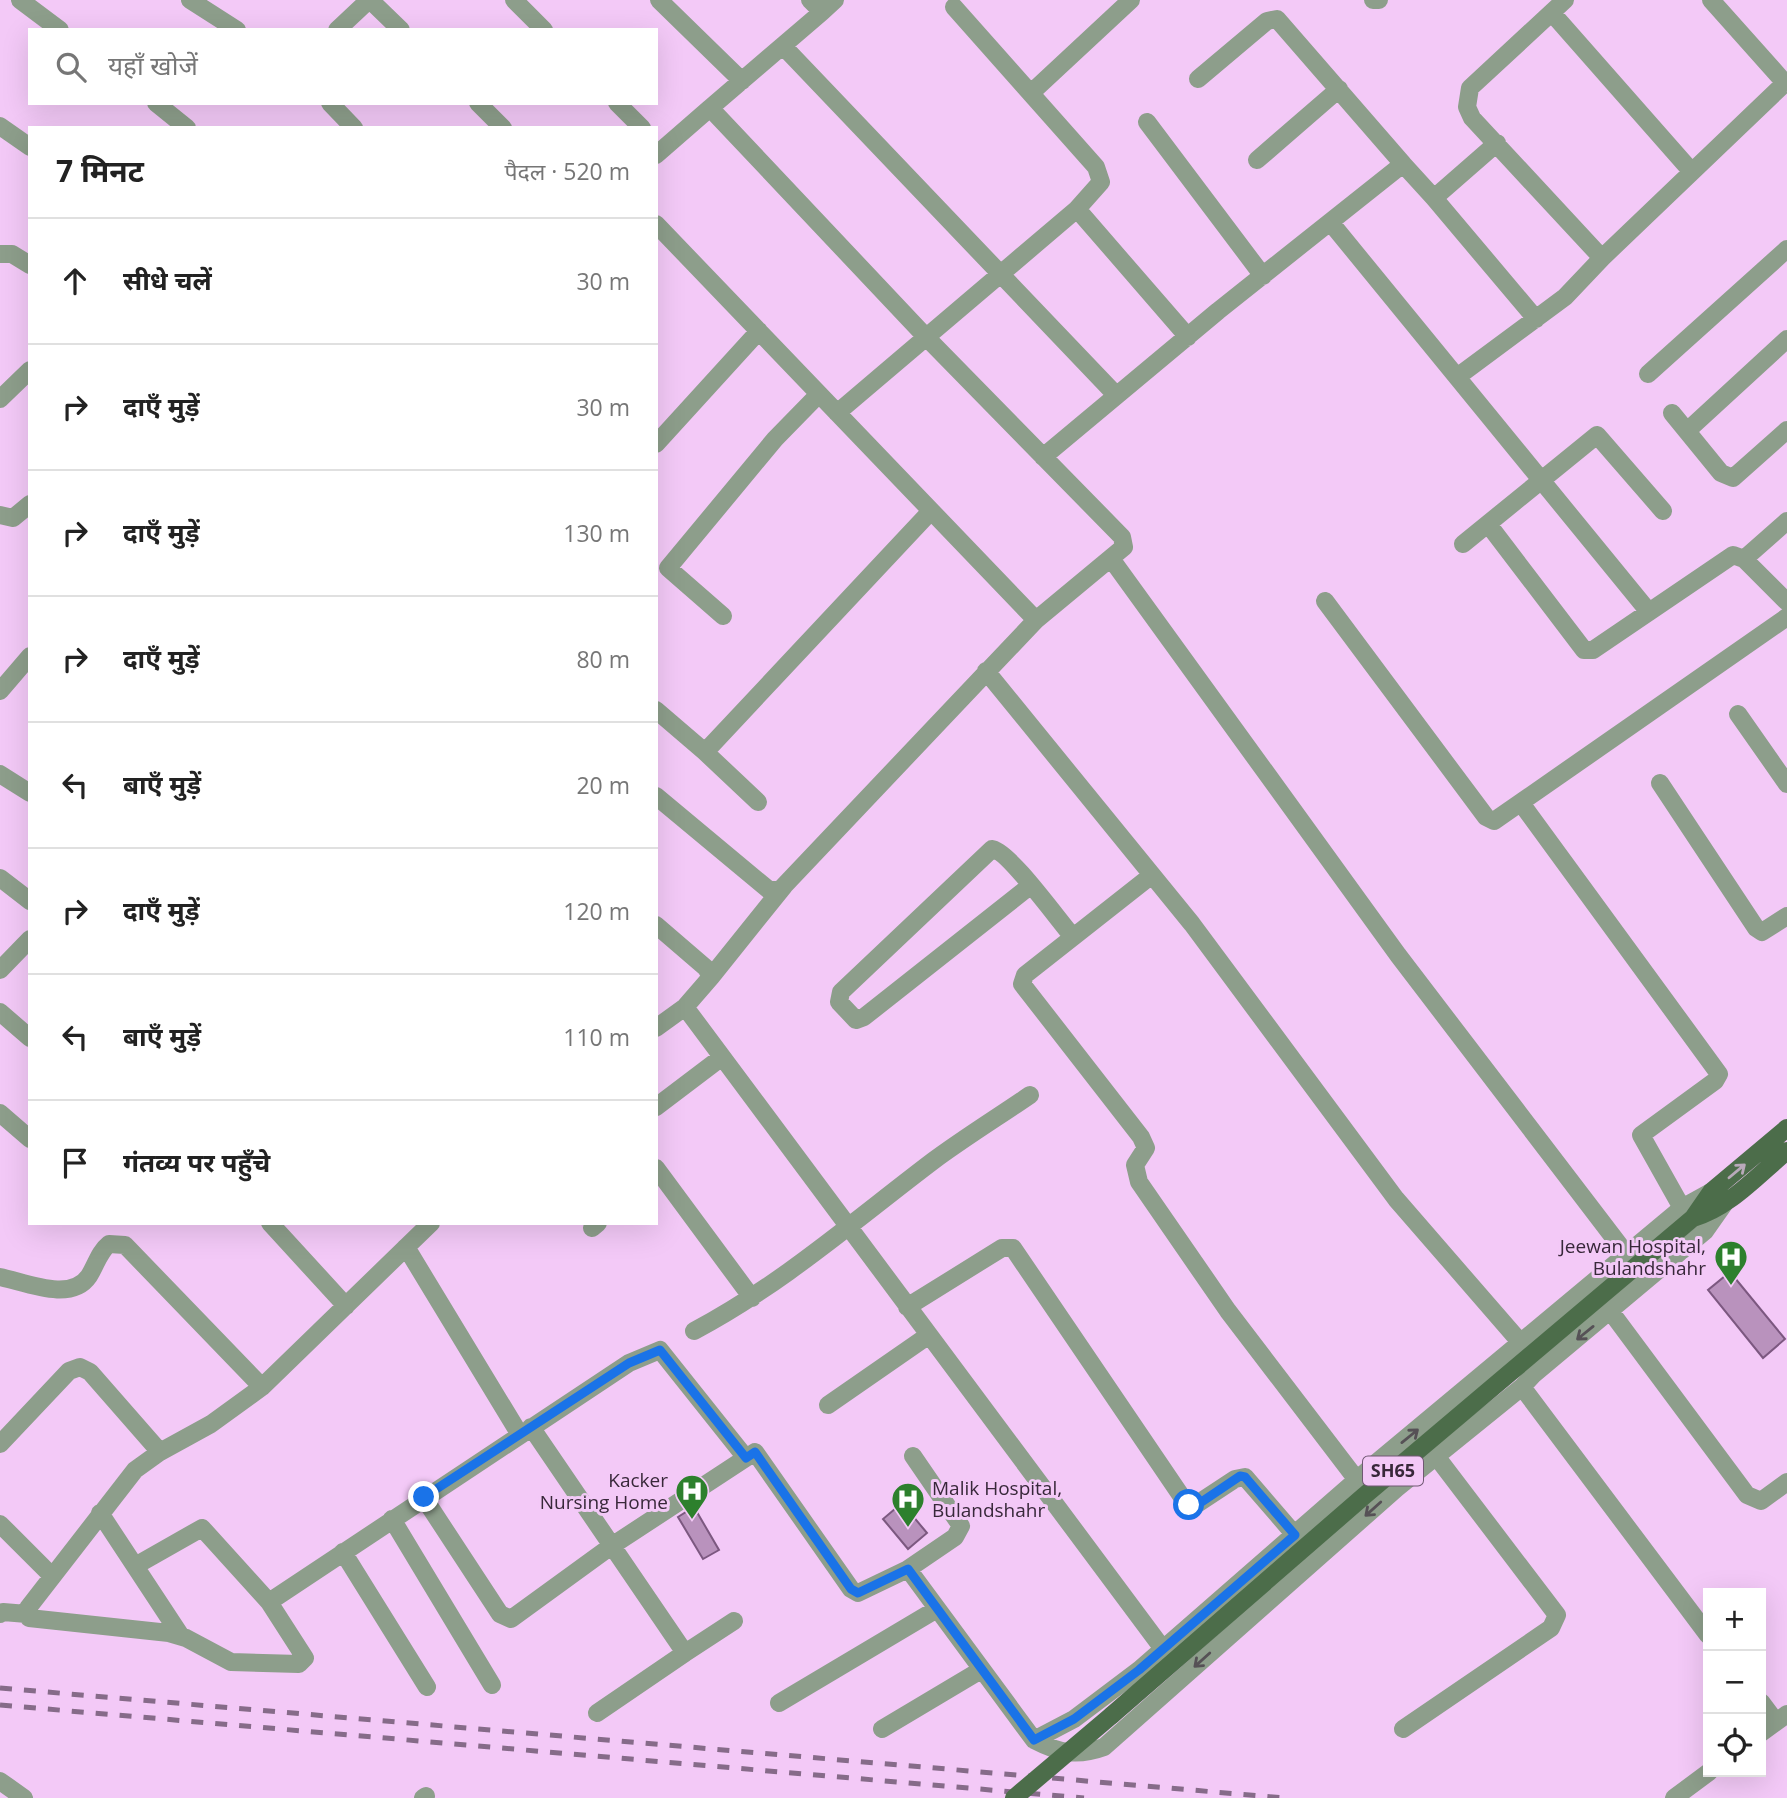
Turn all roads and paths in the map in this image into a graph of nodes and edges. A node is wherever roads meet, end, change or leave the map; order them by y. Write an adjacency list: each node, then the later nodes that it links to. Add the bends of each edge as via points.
1 (20, 0): 14 (street)
2 (190, 0): 15 (street)
3 (369, 0): 16 (street); 17 (street)
4 (514, 0): 18 (street)
5 (659, 0): 21 (street)
6 (1131, 0): 24 (street)
7 (1373, 0): 8 (street)
8 (1379, 0)
9 (1565, 0): 13 (street)
10 (1712, 0): 22 (street)
11 (822, 4): 19 (street)
12 (954, 7): 24 (street)
13 (1552, 13): 36 (street, via 1466,96 1472,118); 41 (street)
14 (57, 28)
15 (234, 28)
16 (339, 28)
17 (399, 28)
18 (542, 28)
19 (783, 46): 21 (street); 50 (street)
20 (1198, 79): 23 (street, via 1273,19 1282,22)
21 (742, 81): 29 (street)
22 (1786, 82): 41 (street)
23 (1339, 89): 39 (street); 40 (street)
24 (1031, 93): 43 (street, via 1100,176 1097,190)
25 (158, 105): 32 (street)
26 (332, 105): 33 (street)
27 (480, 105): 34 (street)
28 (619, 105): 35 (street)
29 (710, 108): 38 (street); 55 (street)
30 (1147, 122): 51 (street)
31 (0, 126): 37 (street)
32 (185, 126)
33 (352, 126)
34 (501, 126)
35 (640, 126)
36 (1497, 144): 42 (street); 47 (street)
37 (28, 146)
38 (659, 149)
39 (1257, 160)
40 (1403, 164): 42 (street); 44 (street)
41 (1692, 172): 47 (street)
42 (1434, 198): 52 (street)
43 (1077, 209): 50 (street); 54 (street)
44 (1331, 223): 51 (street); 59 (street)
45 (658, 226): 53 (street)
46 (1787, 249): 58 (street)
47 (1602, 258): 52 (street, via 1565,297)
48 (4, 259): 49 (street)
49 (28, 265)
50 (1002, 274): 55 (street); 61 (street)
51 (1263, 276): 54 (street)
52 (1536, 319): 59 (street)
53 (759, 331): 60 (street); 67 (street)
54 (1188, 337): 61 (street)
55 (927, 338): 63 (street); 68 (street)
56 (1787, 339): 66 (street)
57 (28, 372): 62 (street)
58 (1648, 374)
59 (1457, 377): 69 (street)
60 (819, 394): 63 (street); 82 (street, via 775,439 668,568)
61 (1116, 395): 68 (street)
62 (0, 399)
63 (837, 413): 72 (street)
64 (1672, 413): 66 (street)
65 (1787, 430): 66 (street, via 1733,478 1721,473)
66 (1687, 431)
67 (658, 442)
68 (1043, 457): 78 (street, via 1122,537 1124,547)
69 (1540, 480): 71 (street, via 1601,436); 75 (street); 81 (street)
70 (28, 506): 73 (street, via 13,518)
71 (1662, 511)
72 (930, 512): 84 (street); 90 (street)
73 (0, 514)
74 (1787, 521): 77 (street)
75 (1488, 524): 76 (street); 81 (street, via 1584,650 1593,650)
76 (1463, 544)
77 (1744, 559): 80 (street); 81 (street, via 1727,557)
78 (1112, 560): 84 (street); 127 (street, via 1398,956)
79 (1325, 601): 97 (street, via 1486,817 1498,820)
80 (1787, 602)
81 (1649, 612)
82 (723, 616)
83 (1787, 617): 97 (street)
84 (1036, 620): 86 (street)
85 (28, 658): 87 (street)
86 (986, 671): 98 (street); 100 (street)
87 (0, 691)
88 (658, 712): 90 (street)
89 (1738, 713): 93 (street)
90 (705, 752): 96 (street)
91 (0, 774): 94 (street)
92 (1660, 783): 103 (street, via 1756,929 1762,932)
93 (1787, 784)
94 (28, 792)
95 (658, 798): 100 (street, via 769,890 775,892)
96 (758, 802)
97 (1521, 803): 122 (street, via 1720,1074 1640,1135)
98 (1153, 875): 105 (street); 135 (street, via 1384,1184)
99 (0, 878): 102 (street)
100 (786, 884): 108 (street)
101 (1030, 886): 101 (street, via 1003,853 992,849 841,992 839,1002 856,1020 864,1017); 105 (street)
102 (28, 899)
103 (1787, 916)
104 (658, 927): 108 (street, via 706,968)
105 (1073, 937): 145 (street, via 1025,975 1022,984 1141,1137 1146,1148 1135,1165 1139,1182 1228,1311)
106 (28, 941): 107 (street)
107 (0, 970)
108 (710, 977): 109 (street)
109 (685, 1007): 111 (street); 113 (street)
110 (0, 1012): 112 (street)
111 (658, 1027)
112 (28, 1036)
113 (722, 1058): 115 (street); 125 (street)
114 (1030, 1095): 125 (street)
115 (658, 1106)
116 (0, 1113): 118 (street)
117 (1787, 1128): 121 (main road, SH65, one-way to 117)
118 (28, 1137)
119 (1787, 1151): 121 (main road, SH65)
120 (658, 1172): 129 (street)
121 (1717, 1198): 122 (main road, SH65); 132 (street, via 1705,1231)
122 (1688, 1213): 127 (street); 180 (main road, SH65, bridge)
123 (272, 1225): 130 (street)
124 (426, 1225): 126 (street)
125 (846, 1228): 129 (street); 131 (street)
126 (406, 1247): 130 (street); 139 (street)
127 (1627, 1255): 135 (street)
128 (0, 1277): 136 (street, via 75,1289 88,1278 103,1249 109,1244 125,1245)
129 (751, 1298): 133 (street)
130 (346, 1306): 136 (street)
131 (907, 1307): 134 (street); 151 (street, via 1002,1248 1013,1248 1184,1500 1194,1506 1245,1477)
132 (1611, 1312): 137 (street, one-way to 137); 146 (street, via 1747,1495 1760,1501)
133 (694, 1331)
134 (929, 1335): 138 (street); 164 (street)
135 (1521, 1343): 145 (street, one-way to 135)
136 (262, 1387): 141 (street, via 211,1424)
137 (1522, 1387): 143 (street); 162 (street)
138 (828, 1405)
139 (526, 1431): 144 (street, via 629,1363 660,1350); 147 (street); 152 (street)
140 (0, 1444): 141 (street, via 69,1371 80,1367 90,1372)
141 (160, 1452): 148 (street, via 135,1470)
142 (913, 1456): 155 (street, via 961,1526 955,1537)
143 (1436, 1456): 174 (street, via 1557,1615 1551,1628); 176 (street, one-way to 176, via 1104,1747 1084,1754 1058,1752)
144 (746, 1458): 152 (street); 155 (street, via 755,1452 851,1589 866,1591)
145 (1357, 1480): 151 (street)
146 (1787, 1482)
147 (424, 1497): 149 (street); 152 (street, via 507,1619)
148 (100, 1513): 154 (street); 156 (street)
149 (392, 1519): 153 (street); 167 (street)
150 (0, 1524): 156 (street)
151 (1295, 1535): 164 (street)
152 (610, 1547): 165 (street)
153 (343, 1552): 157 (street); 168 (street)
154 (135, 1566): 157 (street, via 202,1528); 163 (street)
155 (908, 1569): 158 (street)
156 (52, 1576): 160 (street)
157 (269, 1602): 163 (street, via 305,1658 303,1662 231,1662)
158 (937, 1609): 166 (street); 169 (street)
159 (0, 1614): 160 (street)
160 (27, 1614): 163 (street, via 31,1621)
161 (734, 1621): 165 (street)
162 (1703, 1627)
163 (181, 1636)
164 (1163, 1649): 176 (street, via 1074,1719)
165 (685, 1653): 171 (street)
166 (981, 1670): 173 (street); 176 (street)
167 (492, 1685)
168 (427, 1687)
169 (779, 1703)
170 (1766, 1706): 172 (street)
171 (597, 1713)
172 (1781, 1718): 175 (street)
173 (882, 1729)
174 (1403, 1729)
175 (1766, 1729)
176 (1034, 1740)
177 (1703, 1776): 181 (street)
178 (0, 1781): 179 (street)
179 (24, 1798)
180 (1014, 1798)
181 (1674, 1798)

